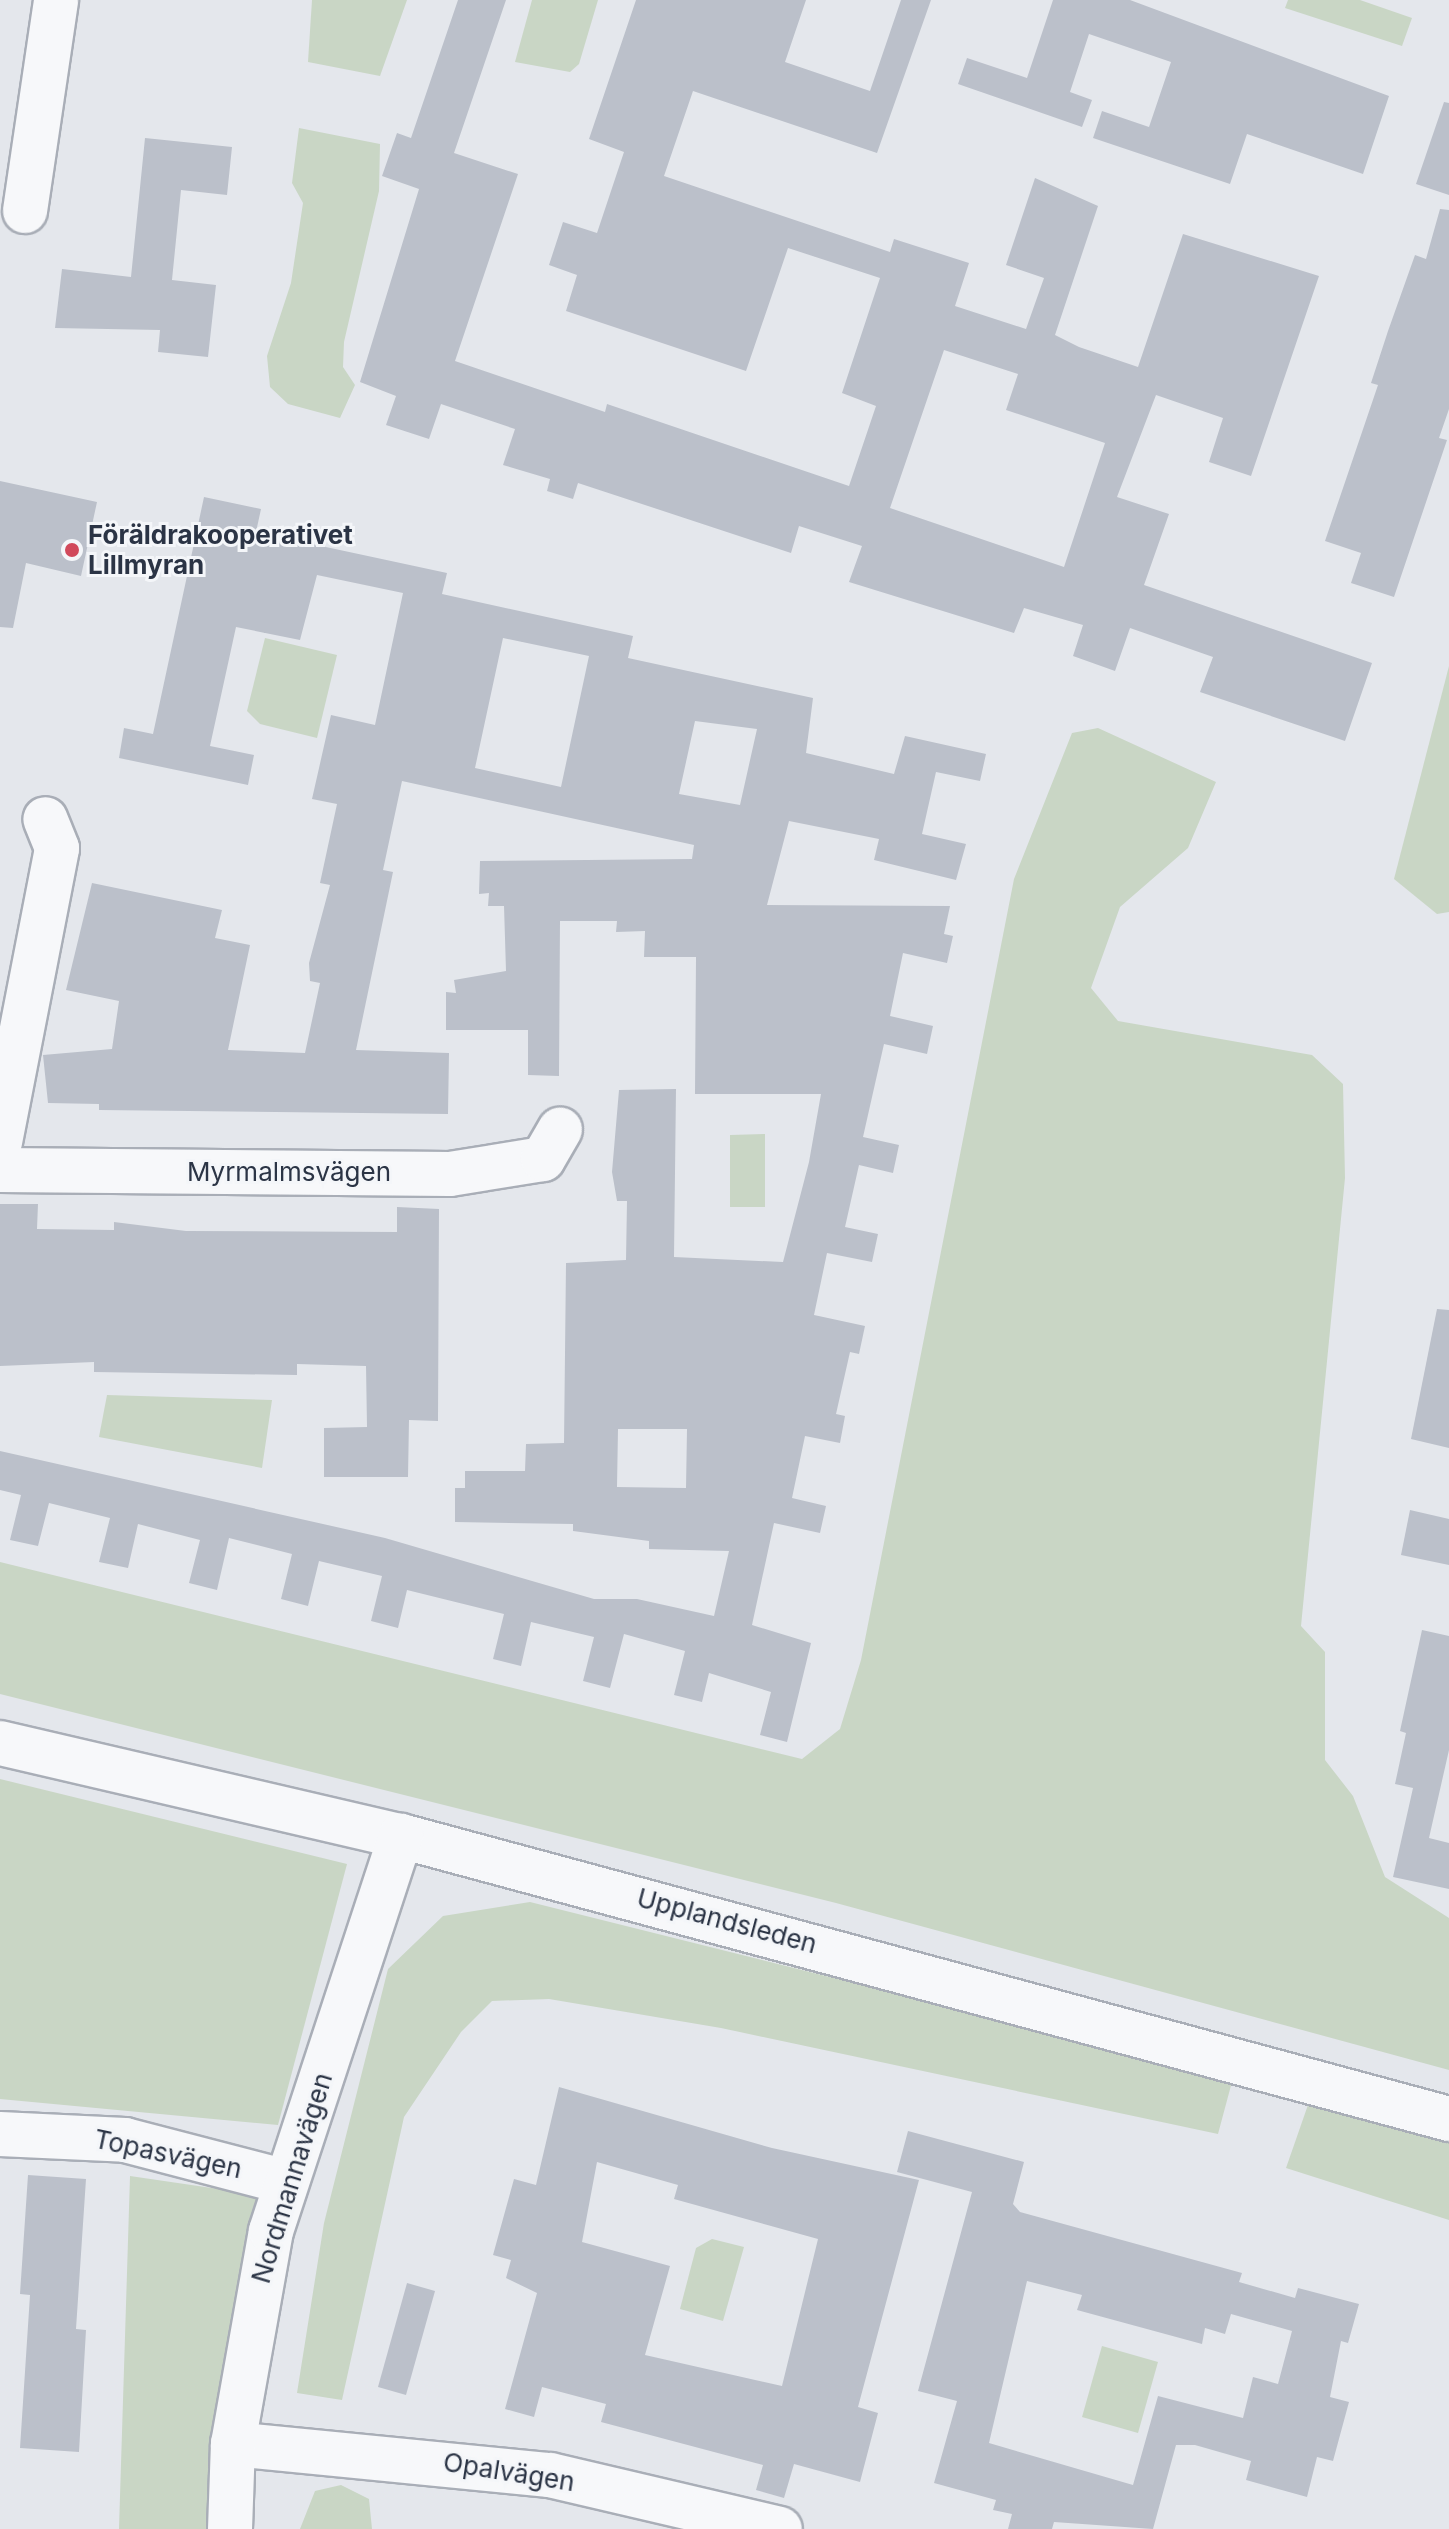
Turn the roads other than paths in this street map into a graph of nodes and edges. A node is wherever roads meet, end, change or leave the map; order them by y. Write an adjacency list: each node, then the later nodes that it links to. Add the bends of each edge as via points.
1 (56, 0): 2 (street)
2 (25, 211)
3 (45, 819): 5 (street, via 57,848)
4 (560, 1129): 6 (street, Myrmalmsvägen, via 543,1159 450,1174)
5 (0, 1142)
6 (0, 1170)
7 (0, 1743): 8 (street, Upplandsleden)
8 (401, 1836): 9 (street, Upplandsleden); 11 (street, Nordmannavägen)
9 (1449, 2119)
10 (0, 2134): 11 (street, Topasvägen, via 125,2140)
11 (286, 2182): 12 (street, Nordmannavägen, via 259,2282)
12 (233, 2444): 13 (street, Nordmannavägen); 14 (street, Opalvägen, via 550,2475)
13 (230, 2529)
14 (780, 2529)

